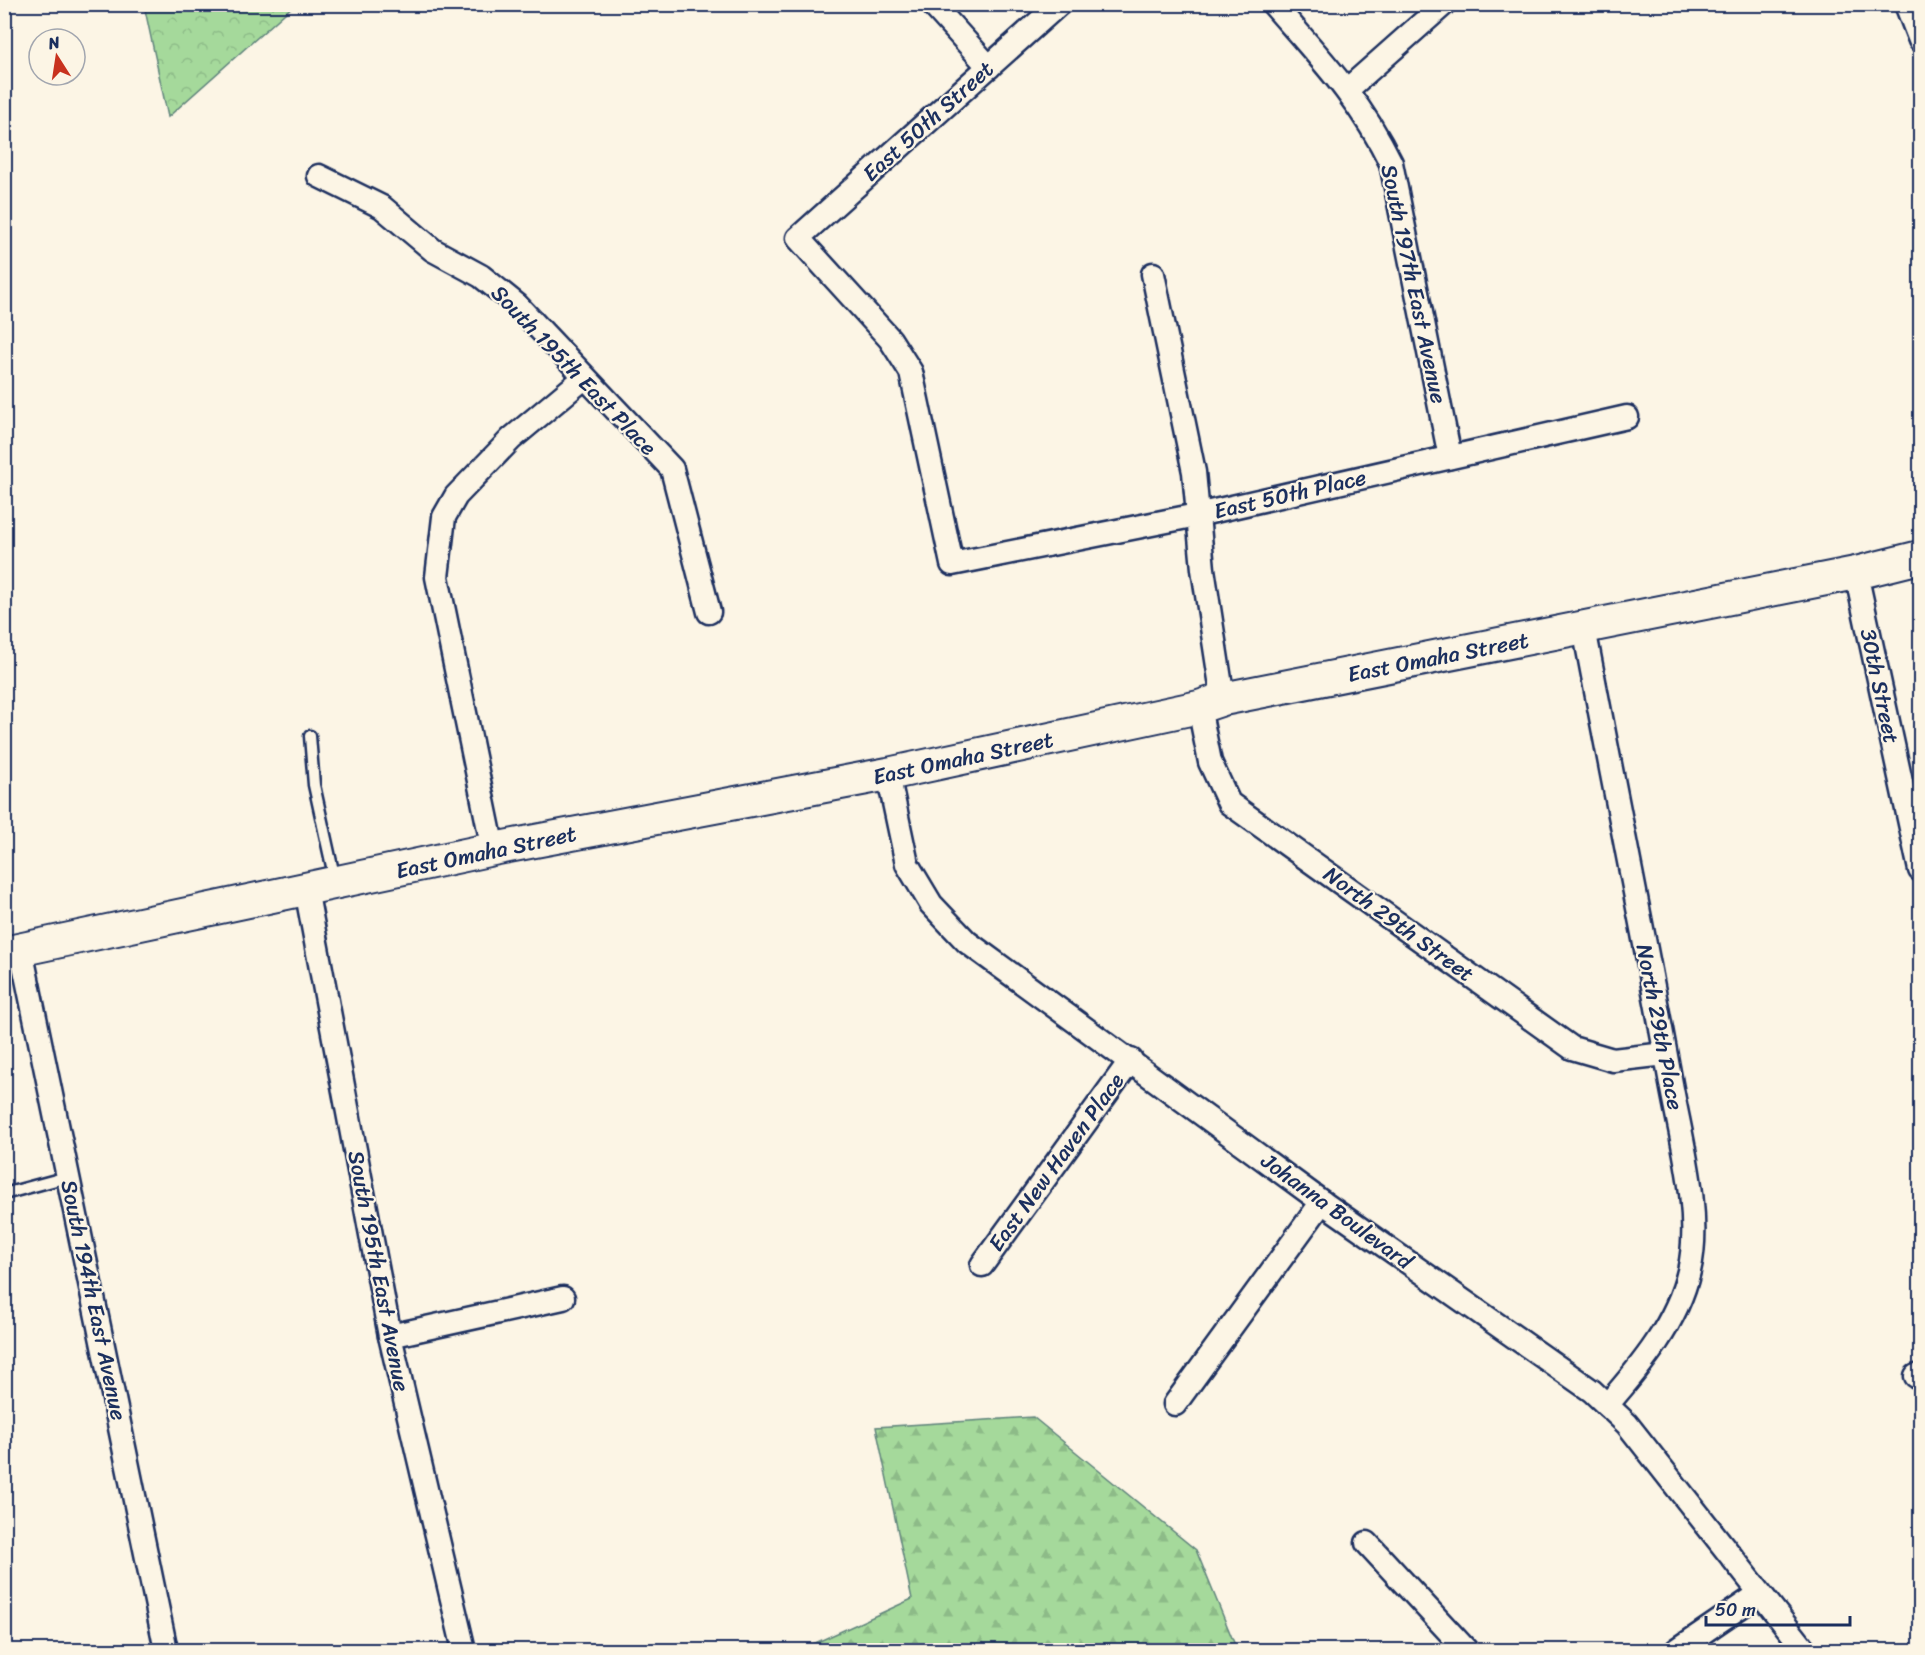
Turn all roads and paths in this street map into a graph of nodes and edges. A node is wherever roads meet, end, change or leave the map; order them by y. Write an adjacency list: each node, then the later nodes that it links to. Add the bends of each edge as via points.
1 (932, 4): 7 (street)
2 (1059, 4): 7 (street, East 50th Street)
3 (1273, 4): 8 (street, South 197th East Avenue)
4 (1444, 4): 8 (street)
5 (1906, 4): 6 (street)
6 (1920, 40)
7 (989, 67): 16 (street, East 50th Street, via 798,238 890,339 911,372)
8 (1348, 89): 13 (street, South 197th East Avenue, via 1391,163)
9 (320, 176): 11 (street, South 195th East Place, via 382,207 433,250 482,276 517,305)
10 (1153, 274): 14 (street, North 29th Street, via 1194,472)
11 (584, 378): 18 (street, South 195th East Place, via 672,469); 23 (street, via 511,439 456,496 444,518 437,577)
12 (1627, 417): 13 (street, East 50th Place)
13 (1450, 457): 14 (street, East 50th Place)
14 (1197, 515): 16 (street, East 50th Place); 20 (street, North 29th Street)
15 (1920, 557): 17 (street, East Omaha Street)
16 (952, 564)
17 (1856, 573): 19 (street, East Omaha Street); 24 (street, 30th Street)
18 (709, 612)
19 (1584, 628): 20 (street, East Omaha Street); 27 (street, North 29th Place)
20 (1211, 703): 22 (street, East Omaha Street); 27 (street, North 29th Street, via 1210,762 1229,803 1572,1048 1612,1060)
21 (310, 736): 25 (lane)
22 (888, 774): 23 (street, East Omaha Street); 28 (street, Johanna Boulevard, via 907,864 931,904 967,942)
23 (493, 849): 25 (street, East Omaha Street)
24 (1920, 870)
25 (321, 886): 26 (street, East Omaha Street); 34 (street, South 195th East Avenue)
26 (13, 951): 29 (street, South 194th East Avenue)
27 (1665, 1054): 36 (street, North 29th Place, via 1691,1204 1690,1270 1665,1330)
28 (1131, 1060): 31 (street, Johanna Boulevard); 32 (street, East New Haven Place)
29 (68, 1177): 30 (lane); 39 (street, South 194th East Avenue)
30 (4, 1194)
31 (1322, 1202): 35 (street); 36 (street, Johanna Boulevard)
32 (982, 1265)
33 (563, 1299): 34 (street)
34 (390, 1336): 40 (street, South 195th East Avenue)
35 (1175, 1404)
36 (1607, 1405): 38 (street, Johanna Boulevard, via 1627,1424)
37 (1368, 1543): 41 (street)
38 (1760, 1594): 42 (street); 43 (street, Johanna Boulevard)
39 (166, 1650)
40 (464, 1650)
41 (1466, 1650)
42 (1677, 1650)
43 (1805, 1650)

